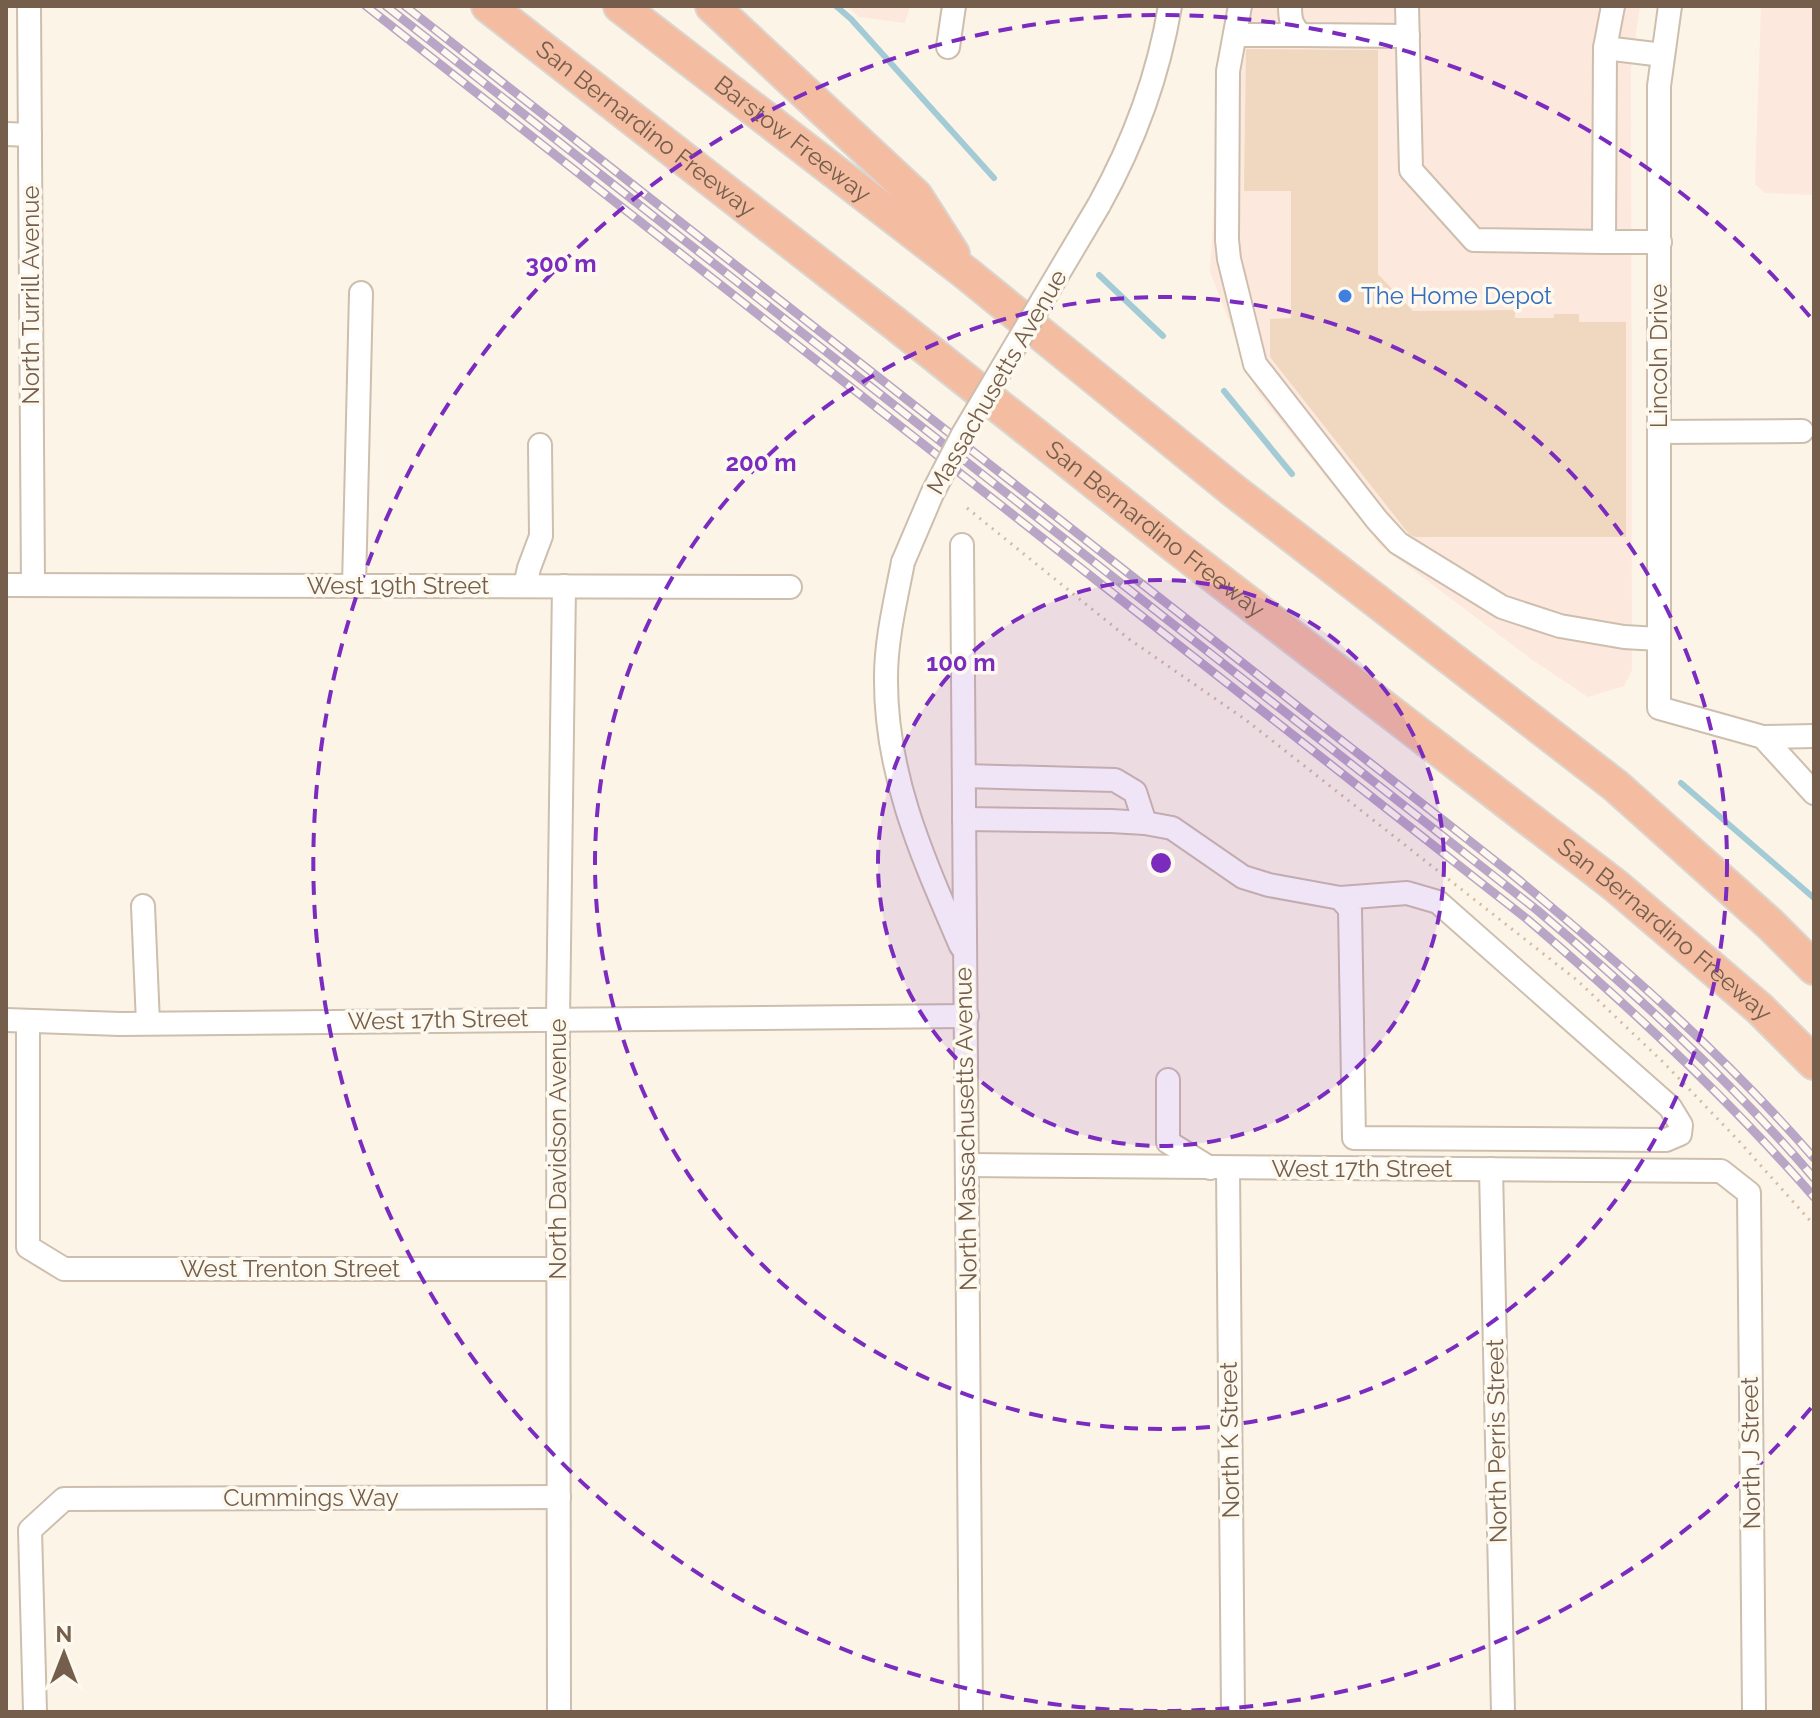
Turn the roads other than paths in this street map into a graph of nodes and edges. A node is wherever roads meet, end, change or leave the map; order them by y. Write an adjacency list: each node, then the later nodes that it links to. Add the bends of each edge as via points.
1 (29, 6): 19 (street, North Turrill Avenue)
2 (488, 6): 49 (highway, San Bernardino Freeway, via 1616,886 1760,1009)
3 (620, 6): 22 (highway, Barstow Freeway)
4 (712, 6): 22 (highway, via 916,196)
5 (954, 6): 15 (street)
6 (1170, 6): 43 (street, Massachusetts Avenue, bridge, via 1147,102 1124,159 963,434 903,562 886,677 894,763 907,815)
7 (1240, 6): 12 (street)
8 (1290, 6): 13 (street, via 1290,20)
9 (1407, 6): 14 (street)
10 (1613, 6): 16 (street)
11 (1670, 6): 17 (street, Lincoln Drive)
12 (1235, 35): 13 (street); 34 (street, via 1228,71 1227,240 1255,364 1398,543 1502,607 1560,626)
13 (1302, 35): 14 (street)
14 (1408, 36): 20 (street, via 1411,170 1474,240)
15 (948, 47)
16 (1605, 48): 17 (street); 20 (street)
17 (1663, 55): 21 (street, Lincoln Drive)
18 (6, 134): 19 (street)
19 (30, 135): 29 (street, North Turrill Avenue)
20 (1604, 242): 21 (street)
21 (1660, 242): 25 (street, Lincoln Drive)
22 (966, 273): 44 (highway, via 1234,491 1616,786)
23 (361, 293): 30 (street)
24 (1802, 431): 25 (street)
25 (1659, 432): 34 (street, Lincoln Drive)
26 (540, 445): 31 (street, via 541,536)
27 (962, 545): 37 (street, North Massachusetts Avenue)
28 (6, 585): 29 (street, West 19th Street)
29 (33, 585): 30 (street, West 19th Street)
30 (354, 586): 31 (street, West 19th Street)
31 (525, 586): 32 (street, West 19th Street)
32 (564, 586): 33 (street, West 19th Street); 46 (street, North Davidson Avenue)
33 (790, 587)
34 (1659, 639): 36 (street, Lincoln Drive, via 1659,708)
35 (1814, 736): 36 (street)
36 (1763, 737): 38 (street)
37 (964, 776): 39 (street, North Massachusetts Avenue); 40 (street, via 1115,780 1135,792)
38 (1814, 793)
39 (964, 819): 40 (street); 43 (street, North Massachusetts Avenue)
40 (1145, 823): 41 (street, via 1172,828 1243,877)
41 (1340, 898): 41 (street, via 1350,909 1354,1138 1666,1140 1680,1134 1681,1125 1670,1107 1438,902 1407,893)
42 (143, 906): 48 (street)
43 (965, 954): 45 (street, North Massachusetts Avenue)
44 (1814, 968)
45 (967, 1016): 46 (street, West 17th Street); 51 (street, North Massachusetts Avenue)
46 (558, 1019): 48 (street, West 17th Street); 55 (street, North Davidson Avenue)
47 (17, 1020): 48 (street, West 17th Street); 55 (street, West Trenton Street, via 28,1247 64,1269)
48 (148, 1023)
49 (1814, 1063)
50 (1168, 1080): 52 (street, via 1168,1142)
51 (968, 1165): 52 (street, West 17th Street); 59 (street, North Massachusetts Avenue)
52 (1219, 1168): 53 (street, West 17th Street); 60 (street, North K Street)
53 (1491, 1169): 54 (street, West 17th Street, via 1721,1171); 61 (street, North Perris Street)
54 (1749, 1193): 62 (street, North J Street)
55 (558, 1269): 56 (street, North Davidson Avenue)
56 (559, 1497): 57 (street, Cummings Way, via 64,1499 30,1530); 58 (street, North Davidson Avenue)
57 (35, 1712)
58 (559, 1712)
59 (971, 1712)
60 (1233, 1712)
61 (1503, 1712)
62 (1754, 1712)

